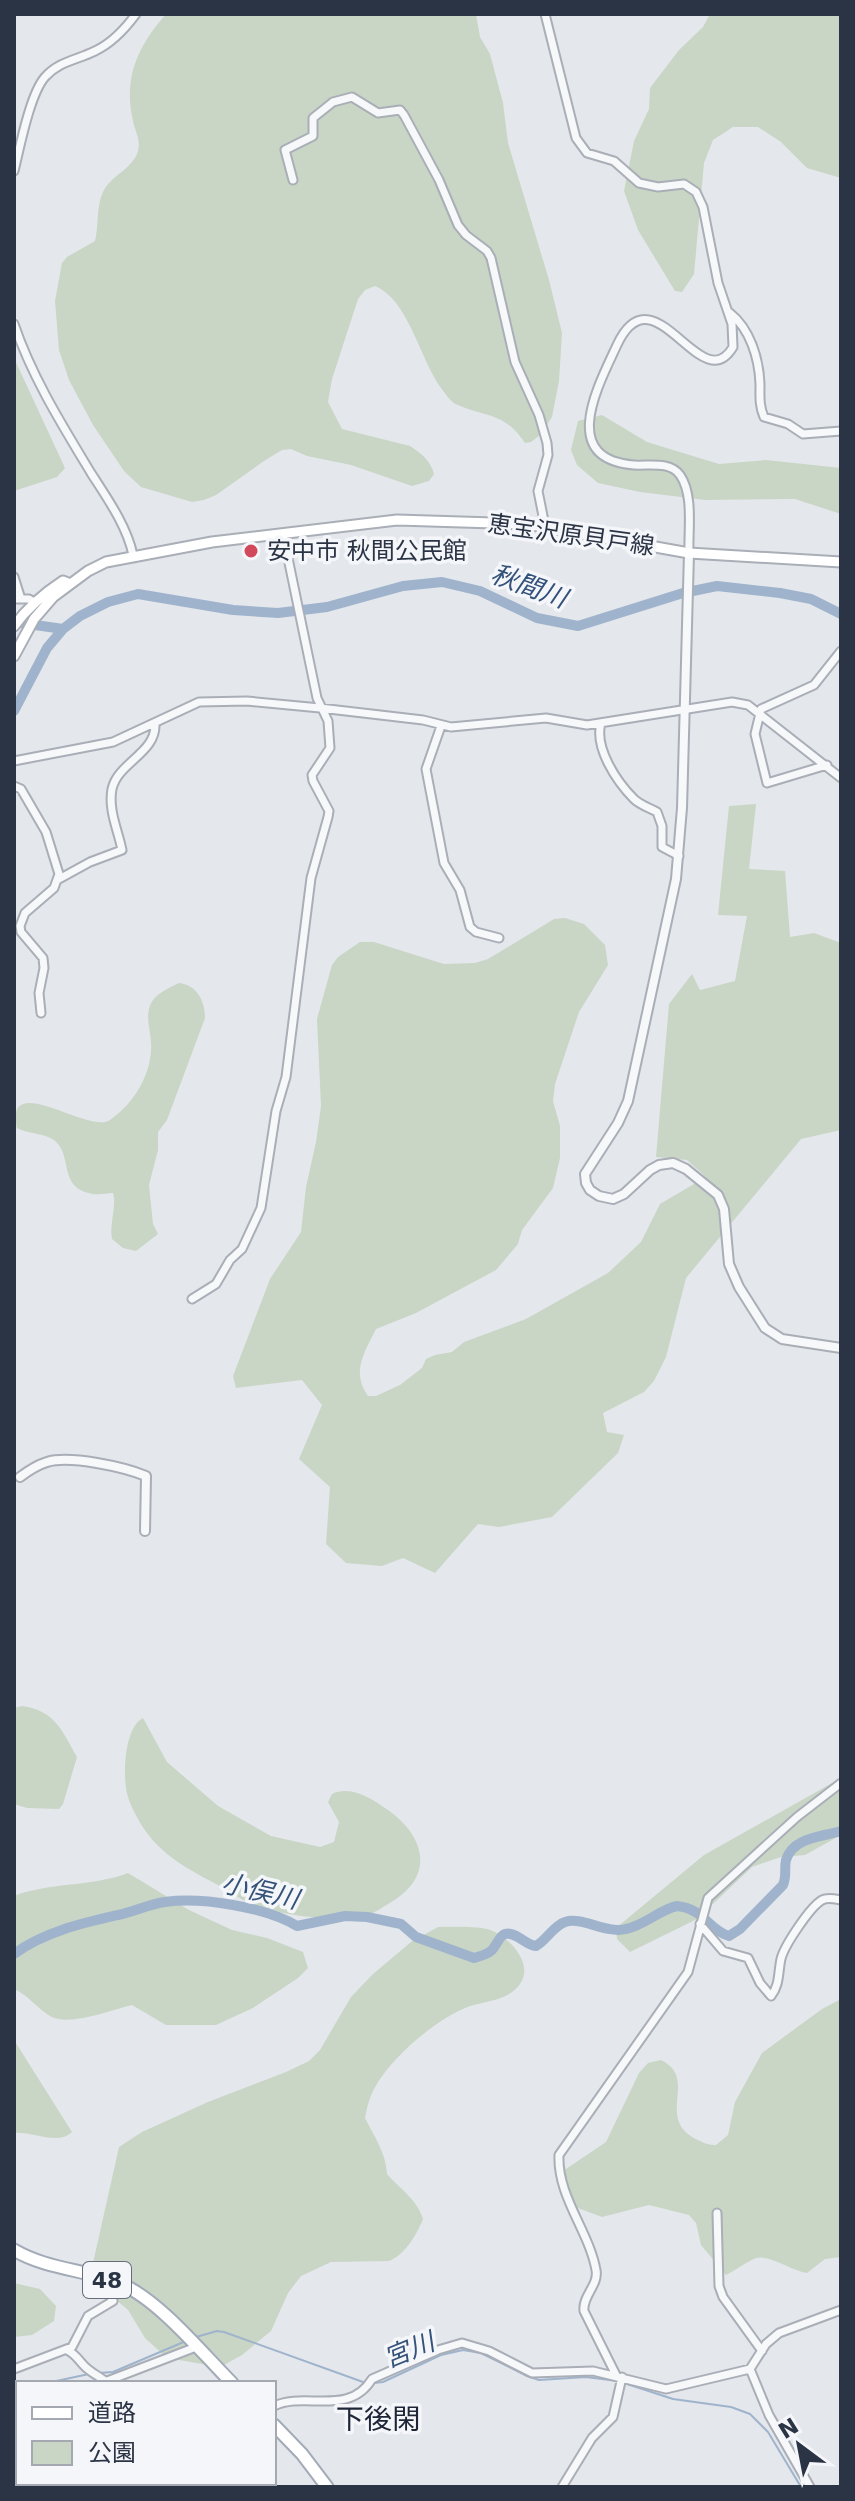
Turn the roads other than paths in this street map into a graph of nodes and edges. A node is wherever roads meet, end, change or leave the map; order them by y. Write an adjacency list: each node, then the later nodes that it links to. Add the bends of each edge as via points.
1 (136, 14): 3 (street, via 113,40 46,76)
2 (545, 14): 5 (street, via 582,148 591,156 614,161 639,183 684,184 696,192)
3 (14, 171)
4 (293, 180): 8 (street, via 285,150 313,136 313,118 323,108 352,97 374,112 400,110 404,115 458,225 491,258 515,362 547,443 538,491)
5 (728, 311): 7 (street, via 752,344 764,417 803,434); 10 (street, via 733,347 718,360 695,352 656,321 641,320 629,327 587,422 594,444 606,457 669,467 679,474 688,503)
6 (14, 324): 11 (street, via 31,368 116,514)
7 (841, 431)
8 (545, 526): 9 (main road, 恵宝沢原貝戸線, via 397,520); 10 (main road, 恵宝沢原貝戸線)
9 (283, 534): 11 (main road, 恵宝沢原貝戸線); 20 (street)
10 (689, 553): 12 (main road, 恵宝沢原貝戸線); 21 (street)
11 (133, 555): 14 (main road, 恵宝沢原貝戸線, via 106,562)
12 (841, 562)
13 (14, 577): 15 (street)
14 (70, 584): 16 (main road, 恵宝沢原貝戸線, via 63,581); 19 (main road, 恵宝沢原貝戸線, via 34,619)
15 (18, 599): 16 (street)
16 (34, 602): 17 (main road, 恵宝沢原貝戸線)
17 (17, 622)
18 (841, 651): 22 (street, via 814,685)
19 (14, 656)
20 (320, 708): 23 (street, via 199,702); 25 (street); 34 (street, via 328,721 330,748 312,775 329,811 311,878 286,1077 264,1197 242,1249 216,1284)
21 (684, 710): 22 (street, via 740,702); 24 (street); 30 (street)
22 (758, 713): 27 (street); 27 (street, via 755,734 767,783)
23 (155, 723): 26 (street, via 113,742); 31 (street, via 149,742 113,785 111,810 122,850)
24 (601, 723): 25 (street, via 534,718); 30 (street, via 599,736 608,764 633,798 657,812 662,847)
25 (441, 726): 32 (street, via 426,769 444,863 460,890 470,927)
26 (14, 761)
27 (827, 765): 28 (street)
28 (841, 778)
29 (14, 786): 31 (street, via 21,789 46,832)
30 (679, 856): 35 (street, via 628,1101 590,1163 586,1183 595,1194 613,1199 659,1165 673,1163 686,1169 718,1195 729,1264 765,1328 782,1339)
31 (59, 879): 33 (street, via 25,913 20,926 43,958)
32 (499, 938)
33 (41, 1013)
34 (192, 1299)
35 (841, 1348)
36 (20, 1477): 37 (street, via 64,1460 146,1476)
37 (145, 1531)
38 (839, 1786): 40 (street, via 708,1898)
39 (841, 1900): 40 (street, via 820,1901 800,1926 782,1955 771,1996 748,1958 723,1951)
40 (700, 1924): 50 (street, via 683,1979 559,2155 596,2270 584,2311)
41 (717, 2213): 47 (street, via 719,2286)
42 (14, 2250): 43 (main road, 48, via 45,2265)
43 (101, 2279): 45 (main road, 48, via 143,2296); 46 (street, via 113,2301 88,2316)
44 (841, 2310): 47 (street, via 779,2333)
45 (192, 2342): 52 (street); 53 (main road, 48)
46 (67, 2350): 48 (street); 51 (street)
47 (762, 2351): 49 (street)
48 (14, 2369)
49 (750, 2369): 50 (street, via 666,2389); 58 (street)
50 (619, 2376): 54 (street, via 593,2371 532,2373 462,2343 336,2402 300,2400); 57 (street, via 613,2417 592,2438)
51 (103, 2381)
52 (106, 2381)
53 (230, 2381)
54 (276, 2406)
55 (276, 2427): 56 (main road)
56 (327, 2487)
57 (562, 2487)
58 (810, 2487)

